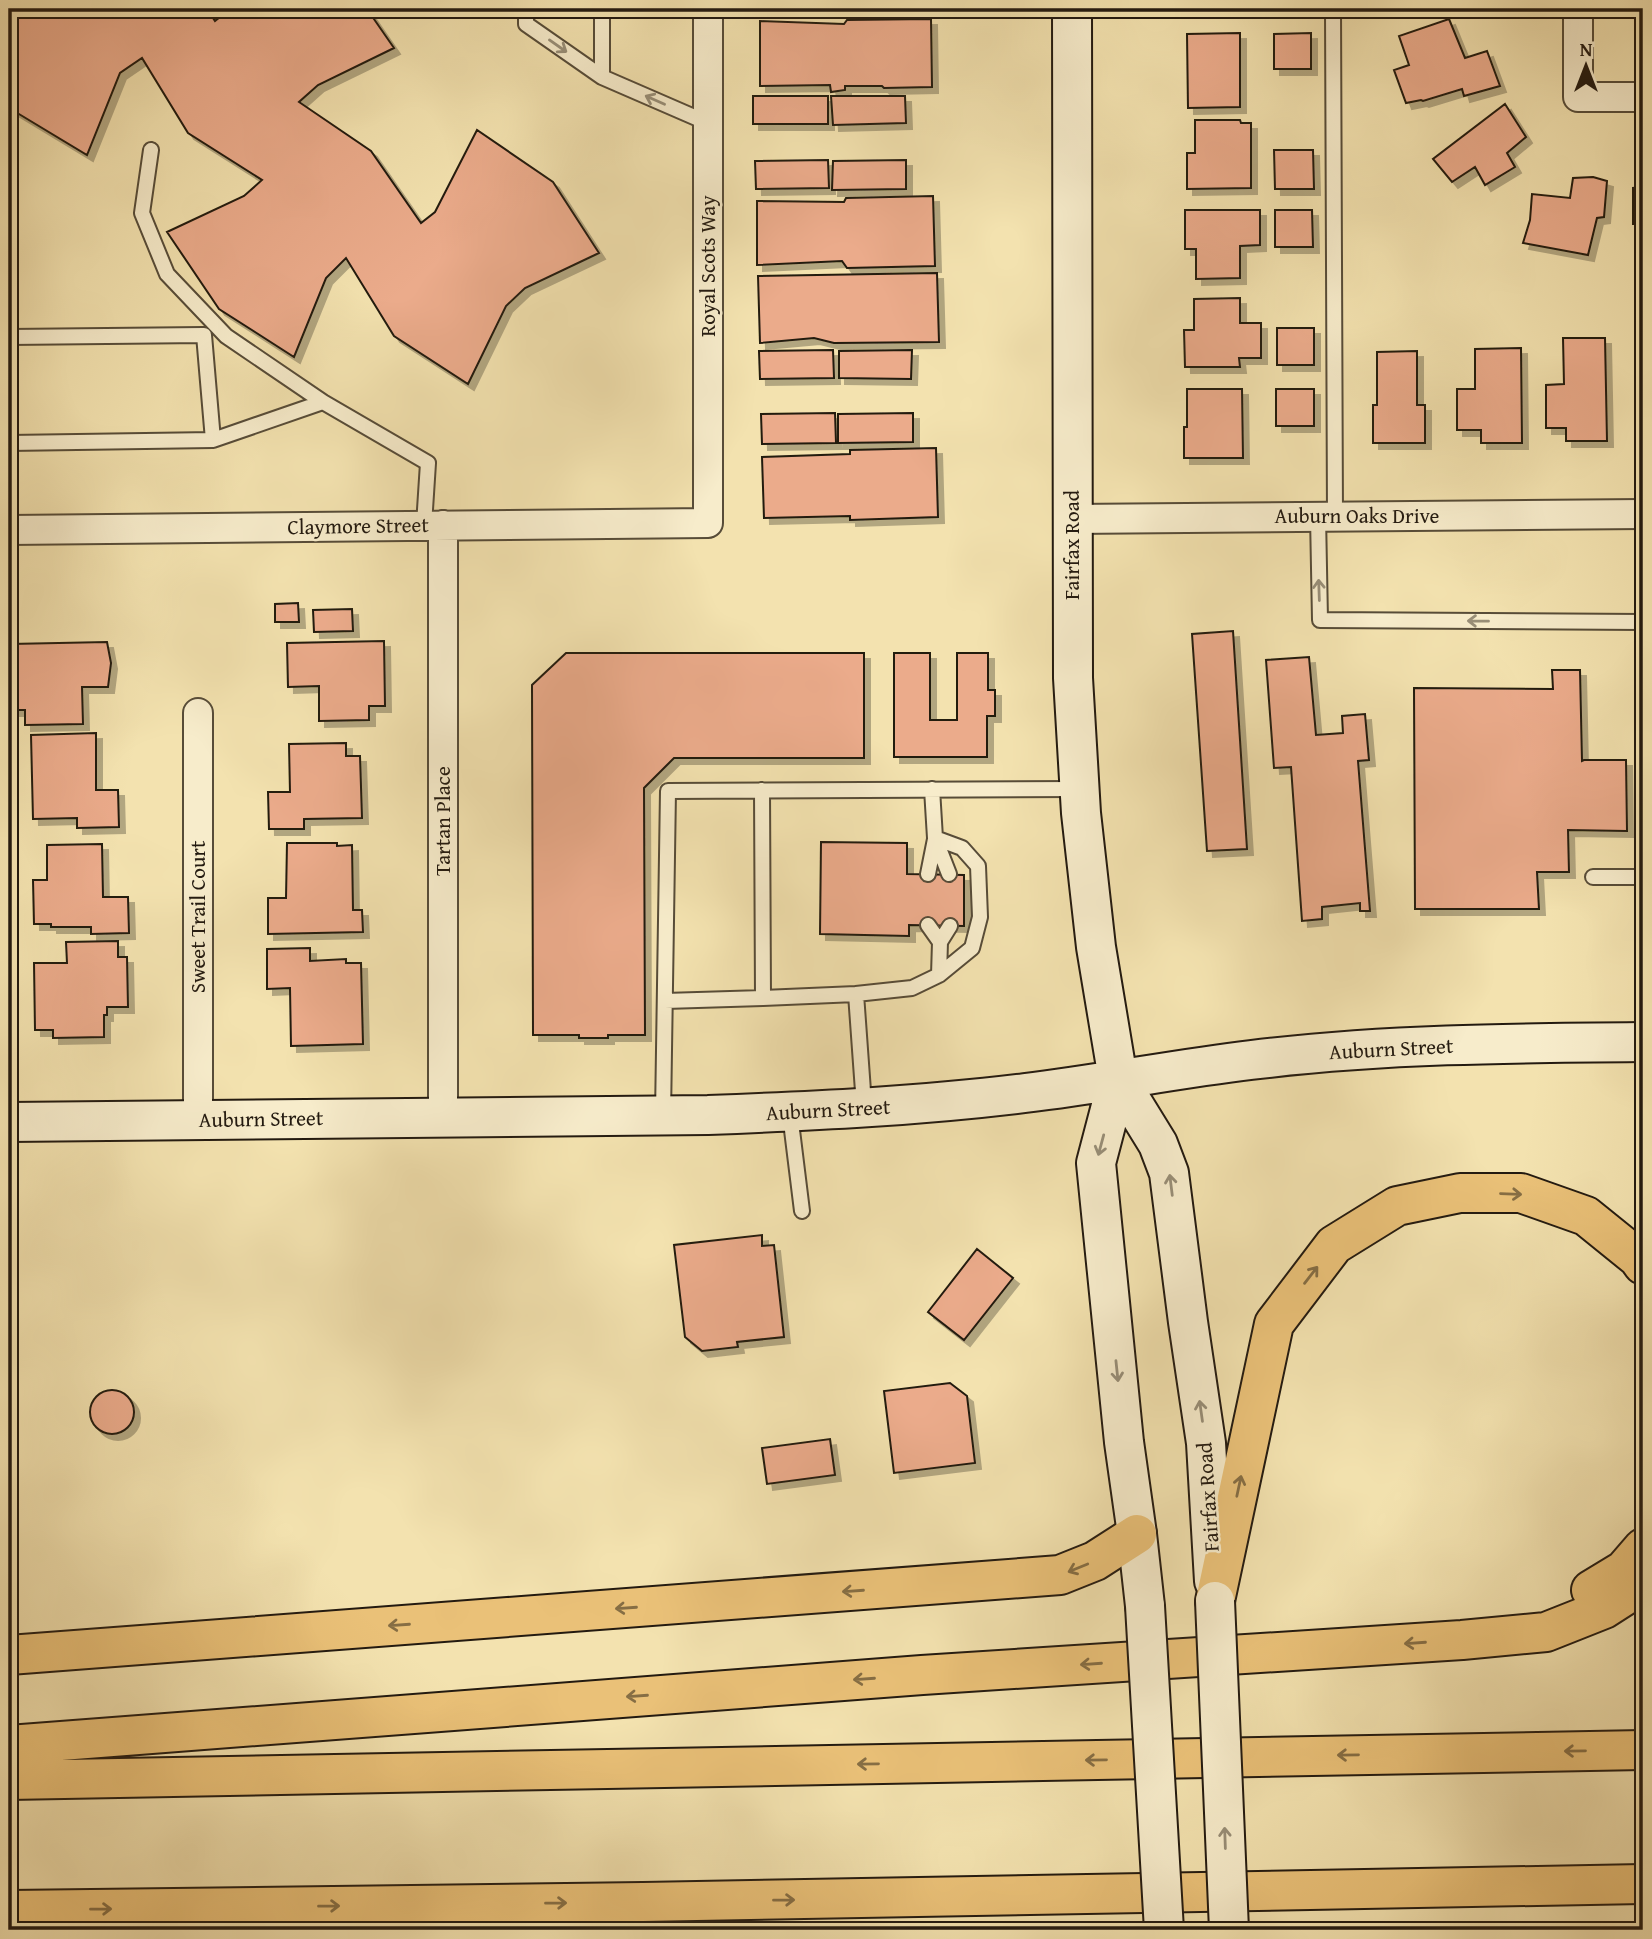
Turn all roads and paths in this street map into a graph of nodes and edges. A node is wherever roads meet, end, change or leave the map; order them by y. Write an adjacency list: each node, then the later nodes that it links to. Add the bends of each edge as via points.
1 (526, 9): 7 (lane, one-way to 7, via 526,23)
2 (602, 9): 7 (lane)
3 (708, 9): 9 (street, Royal Scots Way)
4 (1072, 9): 19 (main road, Fairfax Road)
5 (1333, 9): 18 (lane)
6 (1578, 9): 8 (street, via 1578,97)
7 (603, 77): 9 (lane, one-way to 7)
8 (1643, 97)
9 (708, 123): 20 (street, Royal Scots Way)
10 (151, 150): 12 (lane, via 142,213 167,274)
11 (204, 335): 12 (lane); 13 (lane); 15 (lane)
12 (226, 336): 14 (lane)
13 (9, 337)
14 (323, 402): 15 (lane); 21 (lane, via 428,463)
15 (213, 440): 16 (lane)
16 (9, 443)
17 (1643, 514): 18 (street, Auburn Oaks Drive)
18 (1326, 516): 19 (street, Auburn Oaks Drive); 23 (lane, one-way to 18, via 1320,620)
19 (1072, 519): 26 (main road, Fairfax Road, via 1073,678)
20 (708, 523): 21 (street, Claymore Street)
21 (434, 525): 22 (street, Claymore Street); 45 (street, Tartan Place)
22 (9, 530)
23 (1643, 622)
24 (198, 713): 46 (street, Sweet Trail Court)
25 (932, 789): 26 (lane); 27 (lane); 28 (lane)
26 (1080, 789): 41 (main road, Fairfax Road, via 1096,947)
27 (762, 790): 38 (lane); 39 (lane, via 667,791)
28 (936, 838): 29 (lane); 30 (lane); 36 (lane, via 962,848 978,866 980,917 972,948)
29 (928, 874)
30 (949, 874)
31 (1593, 877): 32 (lane)
32 (1643, 877)
33 (928, 925): 35 (lane)
34 (950, 926): 35 (lane)
35 (940, 942): 36 (lane)
36 (939, 975): 37 (lane, via 912,988)
37 (856, 994): 38 (lane); 42 (lane)
38 (763, 998): 39 (lane)
39 (664, 1001): 44 (lane)
40 (1643, 1042): 41 (main road, Auburn Street, via 1385,1048 1251,1060)
41 (1118, 1079): 42 (main road, Auburn Street, via 1027,1093); 50 (main road, Fairfax Road, one-way to 50, via 1096,1163); 53 (main road, Fairfax Road, one-way to 41, via 1206,1443 1169,1174 1158,1144)
42 (864, 1108): 43 (main road, Auburn Street)
43 (790, 1112): 44 (main road, Auburn Street); 48 (lane)
44 (663, 1115): 45 (main road, Auburn Street)
45 (443, 1117): 46 (main road, Auburn Street)
46 (198, 1120): 47 (main road, Auburn Street)
47 (9, 1122)
48 (802, 1211)
49 (1643, 1265): 53 (highway, one-way to 49, via 1274,1324 1334,1245 1397,1206 1460,1193 1521,1193 1586,1216)
50 (1138, 1534): 55 (highway, one-way to 55, via 1095,1561 1060,1575); 61 (main road, Fairfax Road, bridge)
51 (1643, 1548): 54 (highway, via 1624,1570 1576,1600)
52 (1643, 1584): 54 (highway, via 1604,1609 1546,1632)
53 (1215, 1601): 62 (main road, Fairfax Road, one-way to 53, bridge)
54 (1462, 1640): 56 (highway, one-way to 56, via 922,1675)
55 (9, 1655)
56 (9, 1745)
57 (1643, 1750): 58 (highway, one-way to 58)
58 (9, 1780)
59 (1643, 1884): 60 (highway, one-way to 59)
60 (9, 1910)
61 (1164, 1930)
62 (1229, 1930)

